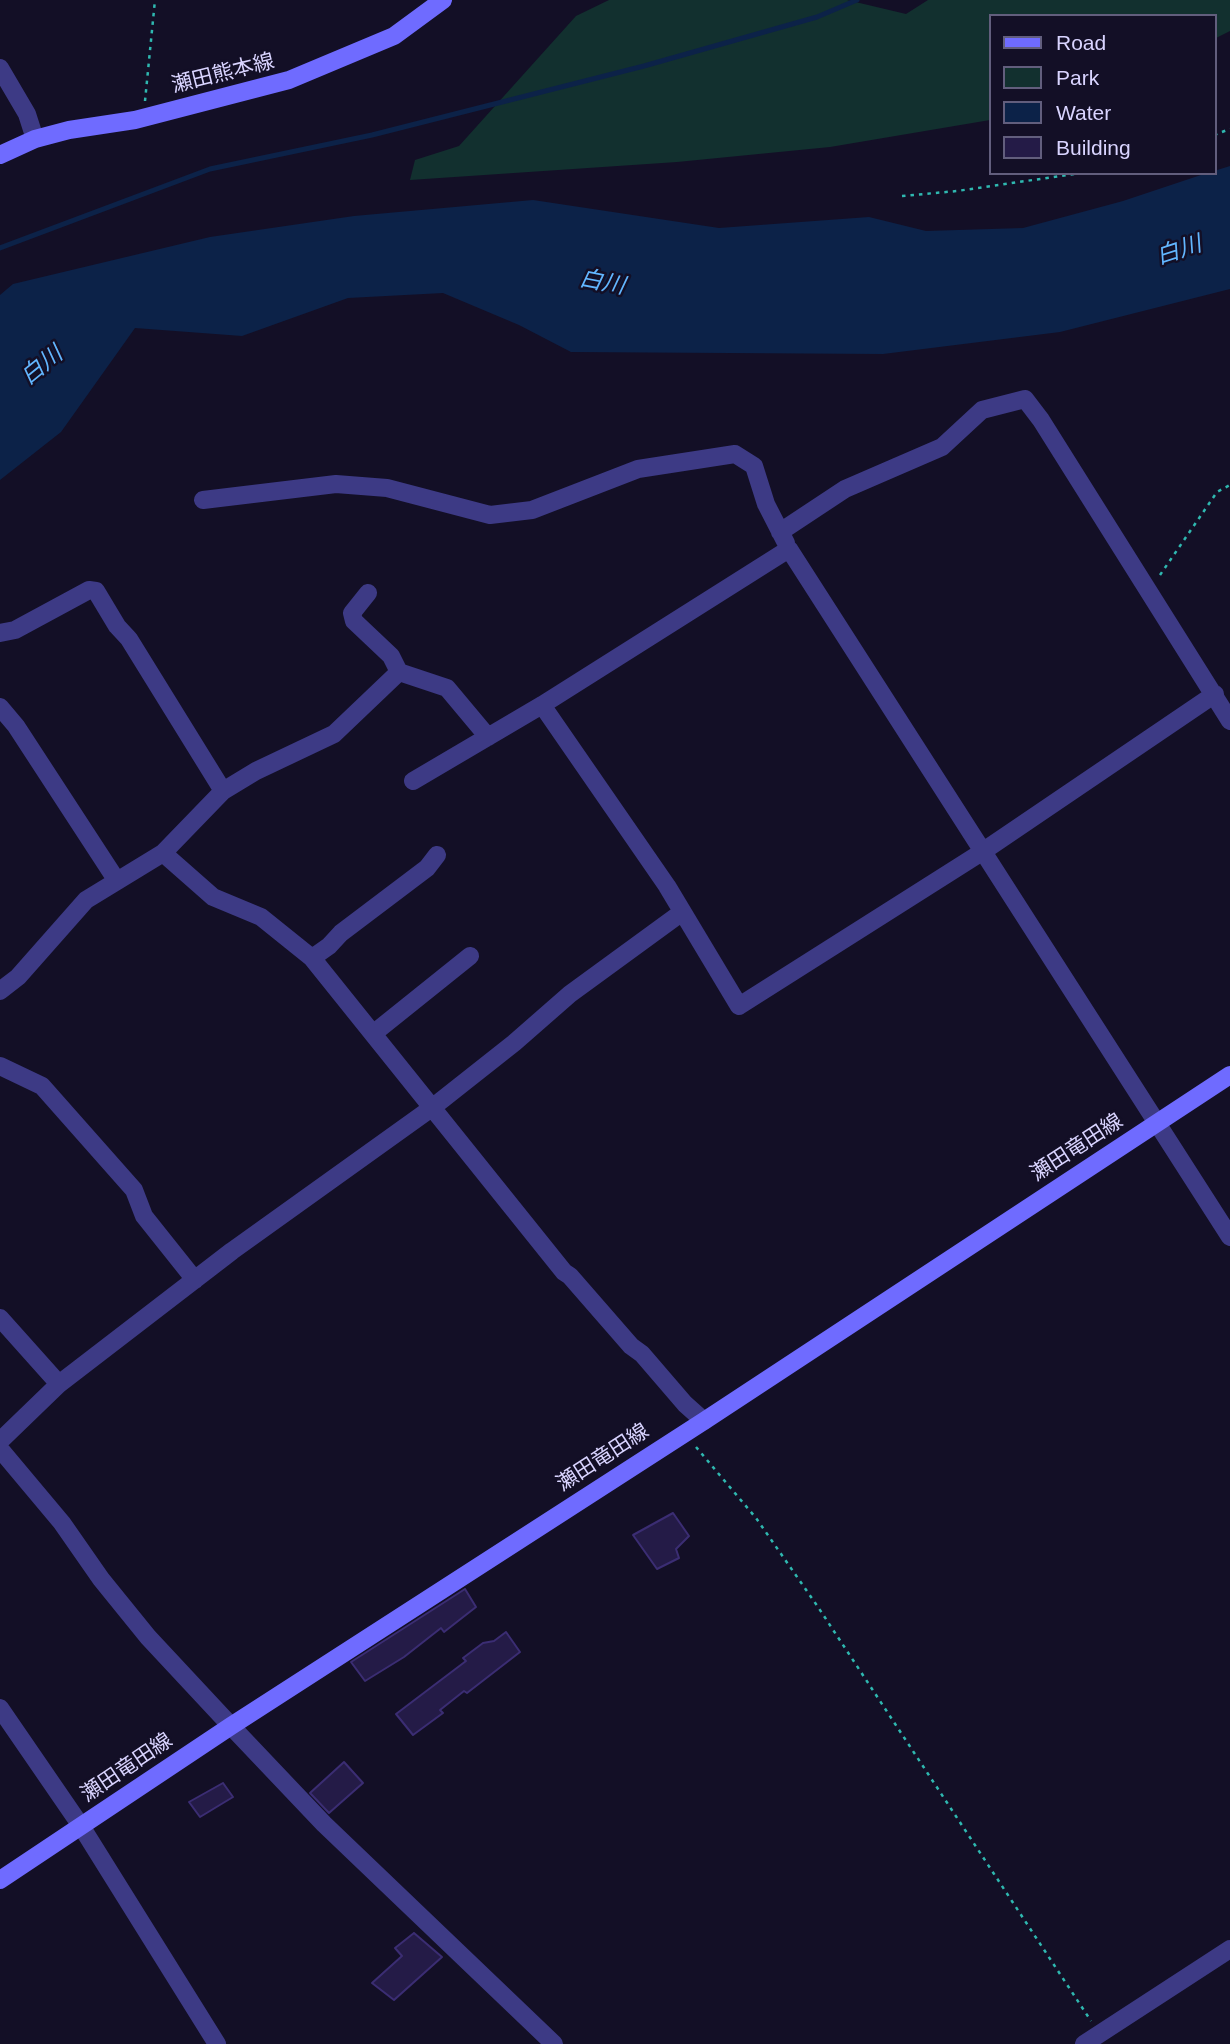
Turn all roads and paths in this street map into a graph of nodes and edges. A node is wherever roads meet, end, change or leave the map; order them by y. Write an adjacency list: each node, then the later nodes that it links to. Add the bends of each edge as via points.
1 (155, 0): 4 (path)
2 (443, 0): 4 (main road, 瀬田熊本線, via 394,36 289,80)
3 (0, 68): 5 (street, via 27,114)
4 (144, 117): 5 (main road, 瀬田熊本線)
5 (35, 139): 6 (main road, 瀬田熊本線)
6 (0, 155)
7 (1067, 175): 8 (path)
8 (902, 196)
9 (1230, 485): 13 (path, via 1217,492)
10 (203, 500): 11 (street, via 336,484 387,488 490,515 532,510 638,469 735,454 754,466)
11 (780, 532): 12 (street); 13 (street, via 845,489 942,447 982,410 1025,399)
12 (789, 549): 18 (street); 24 (street)
13 (1150, 590): 17 (street)
14 (368, 593): 16 (street, via 352,613 354,621 391,656)
15 (0, 633): 23 (street, via 15,631 89,590 96,592)
16 (399, 672): 21 (street, via 447,688); 23 (street, via 334,734)
17 (1214, 694): 20 (street); 24 (street)
18 (542, 705): 21 (street); 28 (street)
19 (0, 707): 27 (street)
20 (1230, 721)
21 (488, 737): 22 (street)
22 (413, 781)
23 (223, 791): 25 (street)
24 (982, 852): 28 (street, via 739,1006); 36 (street)
25 (163, 853): 27 (street); 30 (street, via 213,897 261,917)
26 (437, 855): 30 (street, via 427,868)
27 (117, 881): 31 (street, via 86,900 19,976)
28 (681, 913): 35 (street, via 570,994)
29 (470, 956): 32 (street)
30 (312, 958): 32 (street)
31 (0, 991)
32 (374, 1033): 35 (street)
33 (0, 1066): 38 (street, via 42,1086 134,1190 144,1216)
34 (1230, 1075): 36 (main road, 瀬田竜田線)
35 (433, 1107): 38 (street); 41 (street, via 564,1272)
36 (1157, 1123): 37 (street); 41 (main road, 瀬田竜田線)
37 (1230, 1237)
38 (195, 1280): 40 (street)
39 (0, 1318): 40 (street)
40 (59, 1384): 43 (street)
41 (704, 1421): 42 (main road, 瀬田竜田線)
42 (685, 1433): 46 (main road, 瀬田竜田線); 50 (path, via 756,1518 818,1606)
43 (0, 1441)
44 (0, 1448): 46 (street, via 132,1618)
45 (0, 1708): 47 (street)
46 (231, 1726): 47 (main road, 瀬田竜田線); 52 (street, via 324,1824)
47 (81, 1826): 48 (main road, 瀬田竜田線); 51 (street)
48 (0, 1880)
49 (1230, 1949): 50 (street)
50 (1100, 2034): 53 (street)
51 (217, 2044)
52 (554, 2044)
53 (1084, 2044)

